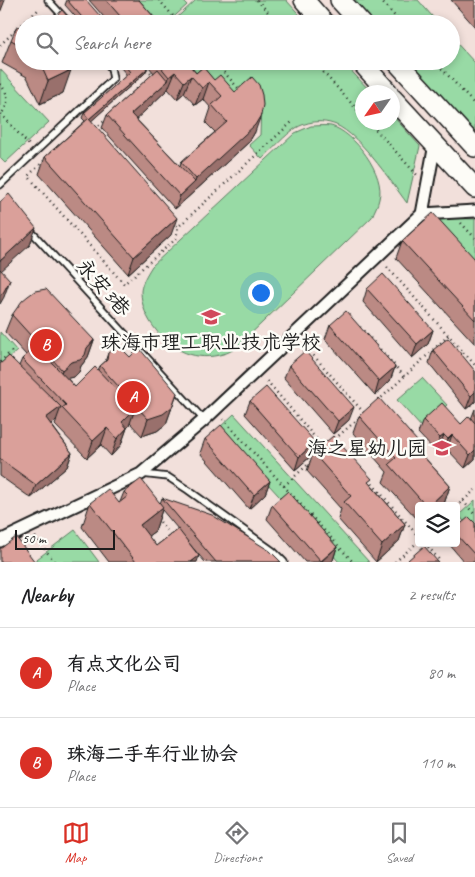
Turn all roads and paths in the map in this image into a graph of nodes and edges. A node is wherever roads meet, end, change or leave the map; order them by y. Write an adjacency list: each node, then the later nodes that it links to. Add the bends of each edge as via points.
1 (48, 0): 9 (lane)
2 (159, 0): 10 (path)
3 (257, 0): 11 (path)
4 (304, 0): 12 (main road)
5 (340, 0): 13 (main road)
6 (380, 0): 14 (path)
7 (38, 9): 8 (path)
8 (32, 15)
9 (62, 15)
10 (172, 15)
11 (271, 15)
12 (318, 15)
13 (354, 15)
14 (394, 15)
15 (15, 31): 16 (path)
16 (0, 45)
17 (111, 70): 38 (lane, via 113,79)
18 (148, 70): 24 (path)
19 (222, 70): 27 (path)
20 (321, 70): 29 (path)
21 (368, 70): 26 (main road)
22 (404, 70): 37 (main road)
23 (443, 70): 28 (path)
24 (153, 76)
25 (0, 84): 32 (path, via 5,90 7,103)
26 (382, 85)
27 (238, 88)
28 (475, 105)
29 (355, 107)
30 (400, 107): 36 (main road)
31 (112, 113): 35 (path)
32 (0, 114): 38 (path)
33 (292, 122): 48 (path)
34 (376, 130): 41 (path)
35 (92, 132)
36 (434, 144): 41 (street); 42 (main road)
37 (475, 147)
38 (35, 152): 40 (lane)
39 (50, 156): 48 (path, via 28,176 124,284 176,239)
40 (0, 185)
41 (427, 186): 45 (street)
42 (475, 188)
43 (452, 212): 44 (street); 45 (street); 49 (path)
44 (475, 212)
45 (422, 214): 60 (street)
46 (171, 219): 48 (path)
47 (26, 226): 61 (lane, 永安3巷)
48 (178, 227)
49 (475, 238)
50 (387, 267): 52 (path)
51 (358, 324): 57 (path)
52 (449, 335): 56 (path); 57 (path)
53 (307, 348): 62 (path, via 364,413)
54 (13, 350): 55 (path)
55 (0, 362)
56 (475, 364)
57 (404, 376): 59 (path)
58 (267, 382): 63 (path, via 325,449)
59 (377, 401)
60 (215, 410): 61 (street); 67 (path)
61 (204, 420): 65 (street)
62 (334, 440)
63 (329, 444)
64 (318, 455): 67 (path)
65 (141, 474): 73 (street); 80 (lane, via 168,477)
66 (367, 477): 74 (path)
67 (284, 486): 81 (path)
68 (475, 490): 69 (path)
69 (463, 501): 70 (path); 71 (path)
70 (460, 504)
71 (475, 515)
72 (155, 516): 75 (path)
73 (28, 528): 76 (street); 79 (path)
74 (415, 532)
75 (173, 539)
76 (0, 541)
77 (415, 544): 82 (path)
78 (428, 547): 83 (path)
79 (55, 562)
80 (284, 562)
81 (354, 562)
82 (395, 562)
83 (441, 562)

